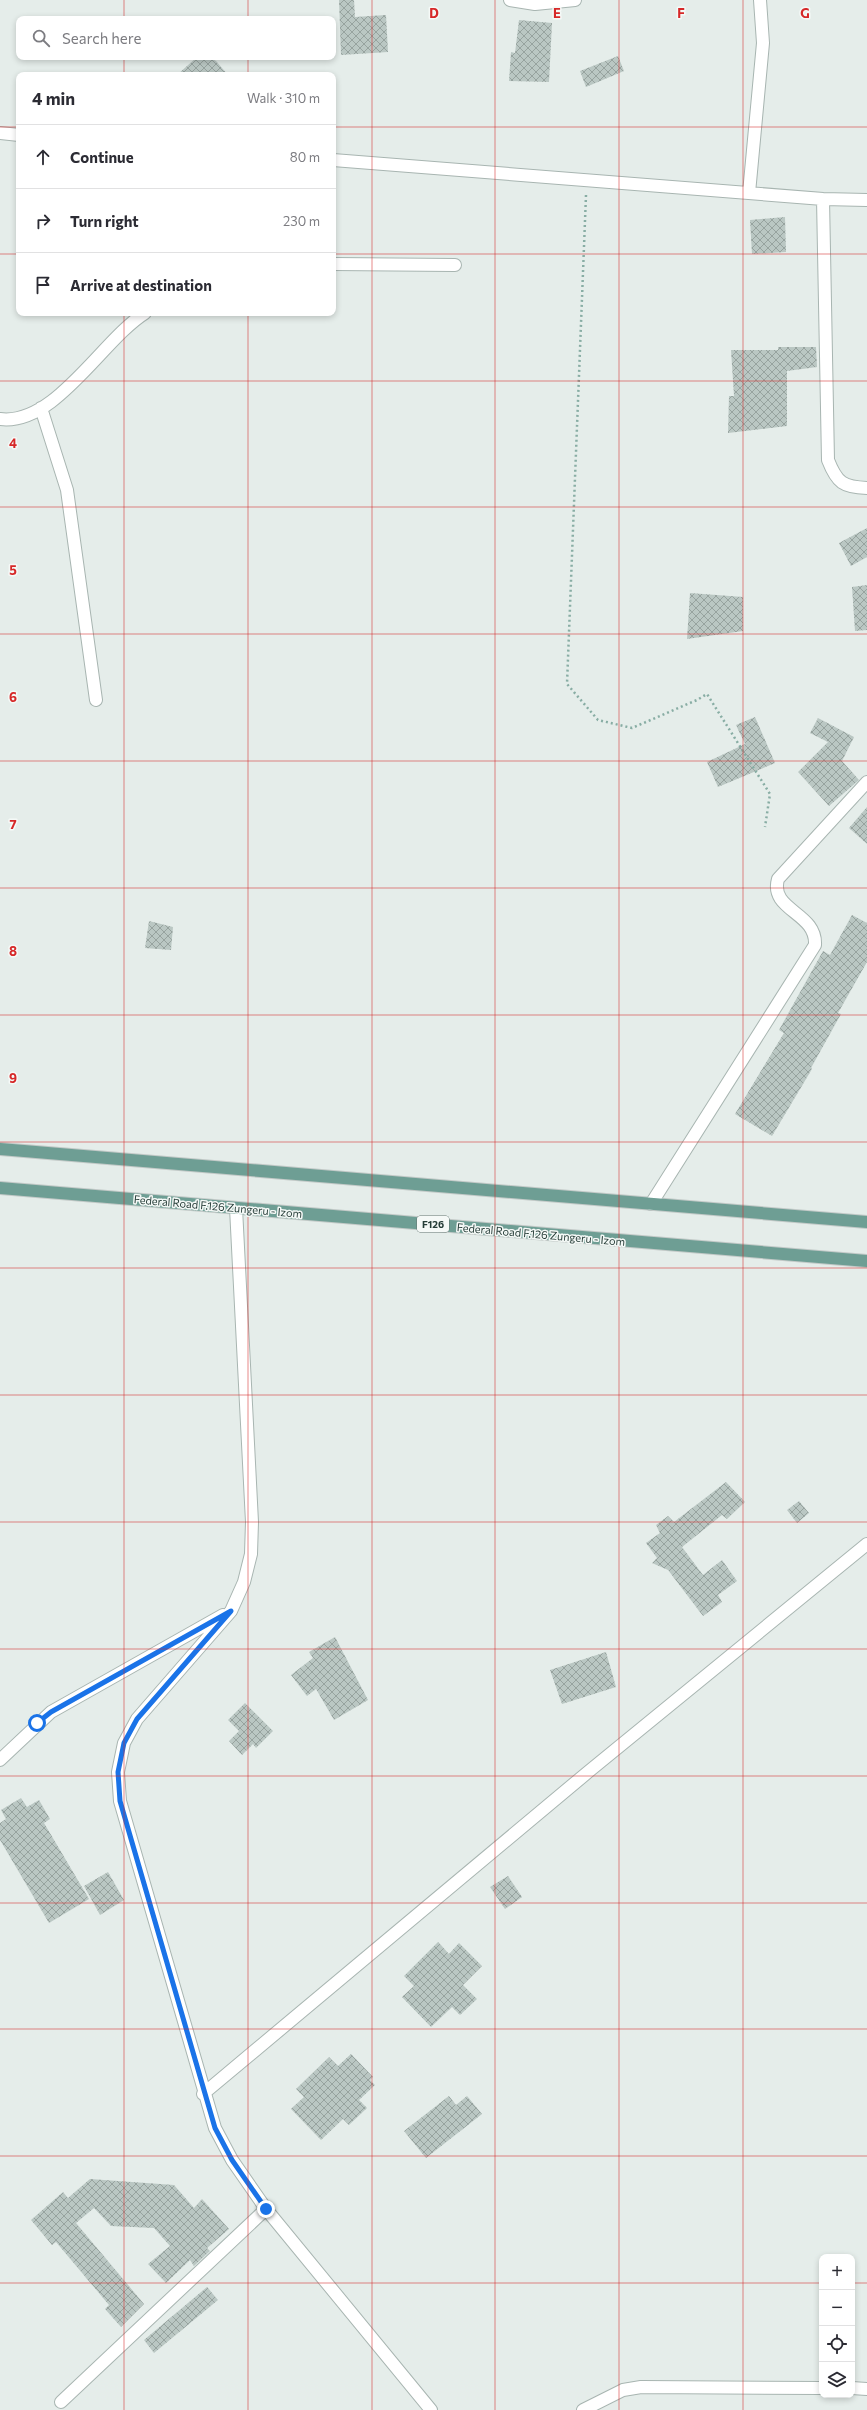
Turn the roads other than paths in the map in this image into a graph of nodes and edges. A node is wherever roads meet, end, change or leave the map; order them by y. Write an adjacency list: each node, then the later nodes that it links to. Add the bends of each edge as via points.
1 (510, 0): 2 (street, via 535,4)
2 (575, 0)
3 (760, 0): 7 (street, via 763,43)
4 (0, 133): 5 (street)
5 (16, 135)
6 (336, 160): 7 (street)
7 (749, 193): 8 (street)
8 (823, 199): 9 (street); 15 (street, via 828,460 840,483 852,488)
9 (867, 200)
10 (336, 264): 11 (street)
11 (454, 265)
12 (142, 316): 13 (street, via 105,348 68,388)
13 (41, 408): 14 (street, via 12,420); 16 (street, via 67,490)
14 (0, 419)
15 (867, 488)
16 (96, 700)
17 (867, 782): 20 (street, via 778,878 776,886 781,900 812,926 816,935 815,945)
18 (0, 1150): 20 (main road)
19 (0, 1188): 21 (main road, Federal Road F.126 Zungeru - Izom / F126)
20 (651, 1204): 22 (main road)
21 (236, 1208): 23 (main road, Federal Road F.126 Zungeru - Izom / F126); 25 (street, via 252,1522 251,1554 244,1582)
22 (867, 1222)
23 (867, 1261)
24 (867, 1544): 27 (street, via 588,1772)
25 (231, 1611): 26 (street, via 51,1712); 27 (street, via 137,1719 124,1743 118,1772 120,1801)
26 (0, 1760)
27 (203, 2094): 28 (street, via 215,2128 232,2160)
28 (266, 2209): 32 (street); 33 (street)
29 (819, 2388): 34 (street, via 641,2387 623,2390)
30 (855, 2388): 31 (street)
31 (867, 2389)
32 (61, 2402)
33 (431, 2410)
34 (583, 2410)

